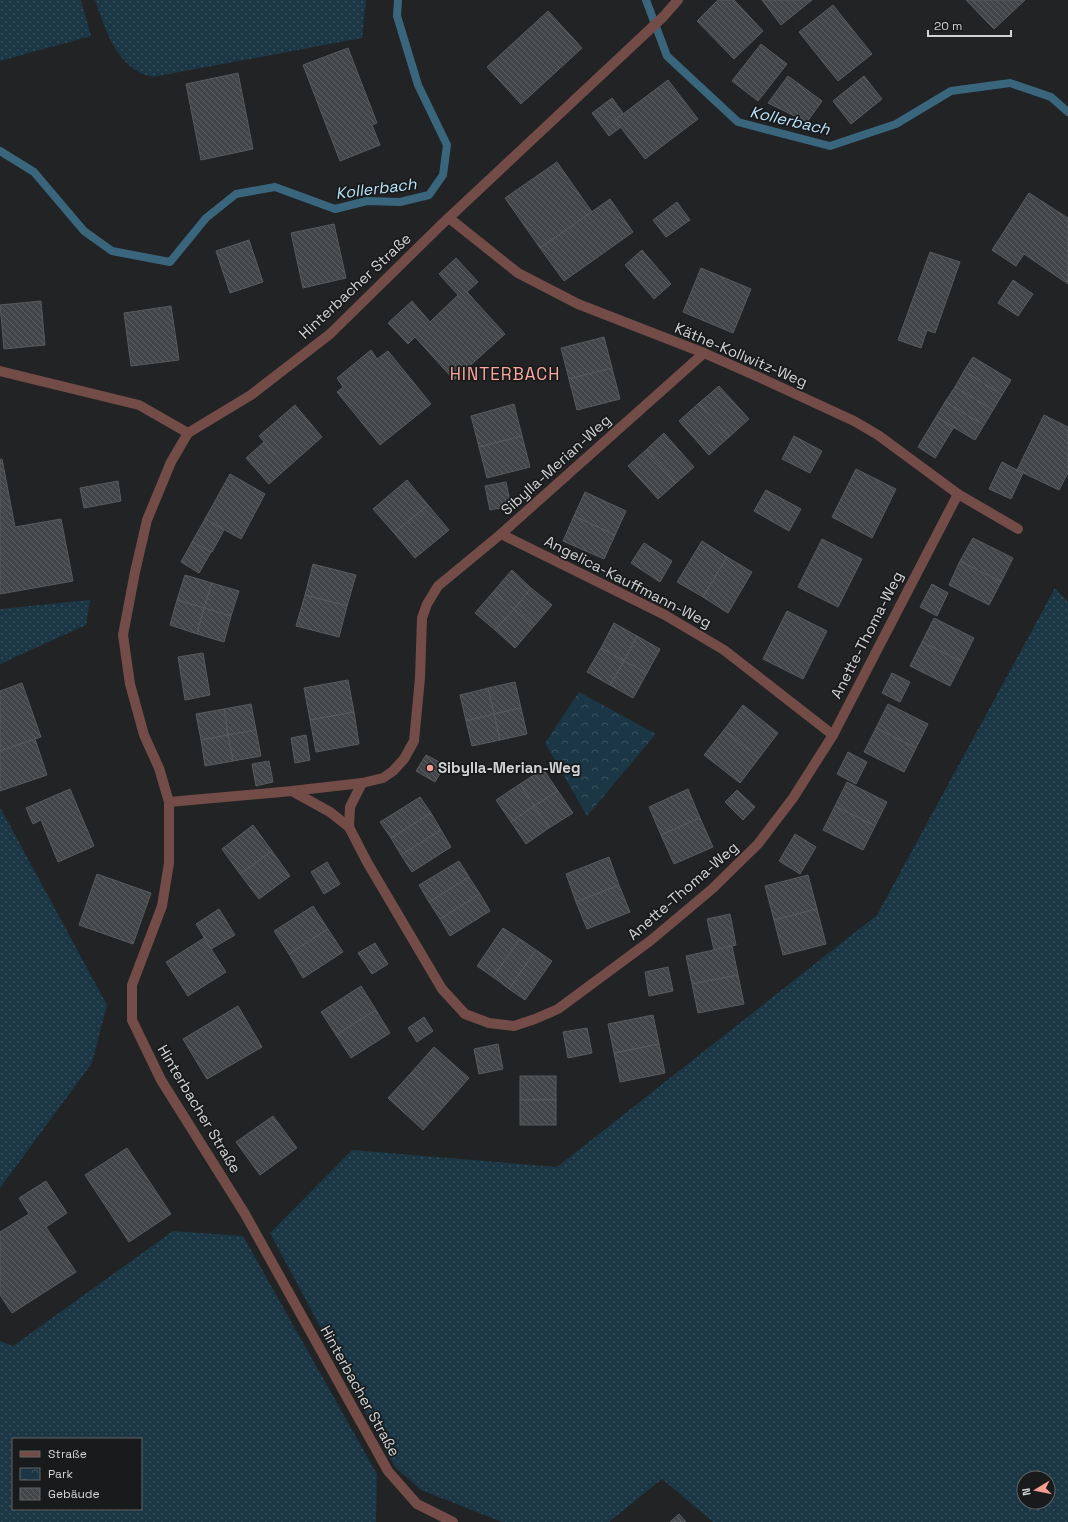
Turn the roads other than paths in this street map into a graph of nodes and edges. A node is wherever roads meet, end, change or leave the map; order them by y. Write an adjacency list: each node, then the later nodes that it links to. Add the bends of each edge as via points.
1 (678, 0): 2 (street, Hinterbacher Straße)
2 (449, 218): 3 (street, Käthe-Kollwitz-Weg, via 518,273 578,304); 5 (street, Hinterbacher Straße, via 330,334 251,395)
3 (704, 354): 6 (street, Käthe-Kollwitz-Weg, via 854,421 878,435); 8 (street, Sibylla-Merian-Weg)
4 (0, 371): 5 (street, via 139,405)
5 (188, 433): 12 (street, Hinterbacher Straße, via 171,462 147,520 123,635 130,684 144,736 159,768)
6 (958, 494): 7 (street, Käthe-Kollwitz-Weg); 9 (street, Anette-Thoma-Weg)
7 (1018, 529)
8 (501, 534): 9 (street, Angelica-Kauffmann-Weg, via 665,615 724,650); 10 (street, Sibylla-Merian-Weg, via 438,586 427,604 422,618 414,741 404,759 393,771 382,778)
9 (833, 735): 13 (street, Anette-Thoma-Weg, via 793,798 758,844 712,889 650,941 558,1009 514,1026 489,1023 465,1014 442,989)
10 (362, 783): 11 (street, Sibylla-Merian-Weg); 13 (street, via 350,807)
11 (292, 791): 12 (street, Sibylla-Merian-Weg); 13 (street, Anette-Thoma-Weg, via 330,812)
12 (169, 802): 14 (street, Hinterbacher Straße, via 169,863 162,906 132,985 132,1020 161,1080 245,1214 388,1471 417,1504)
13 (348, 827)
14 (453, 1522)

